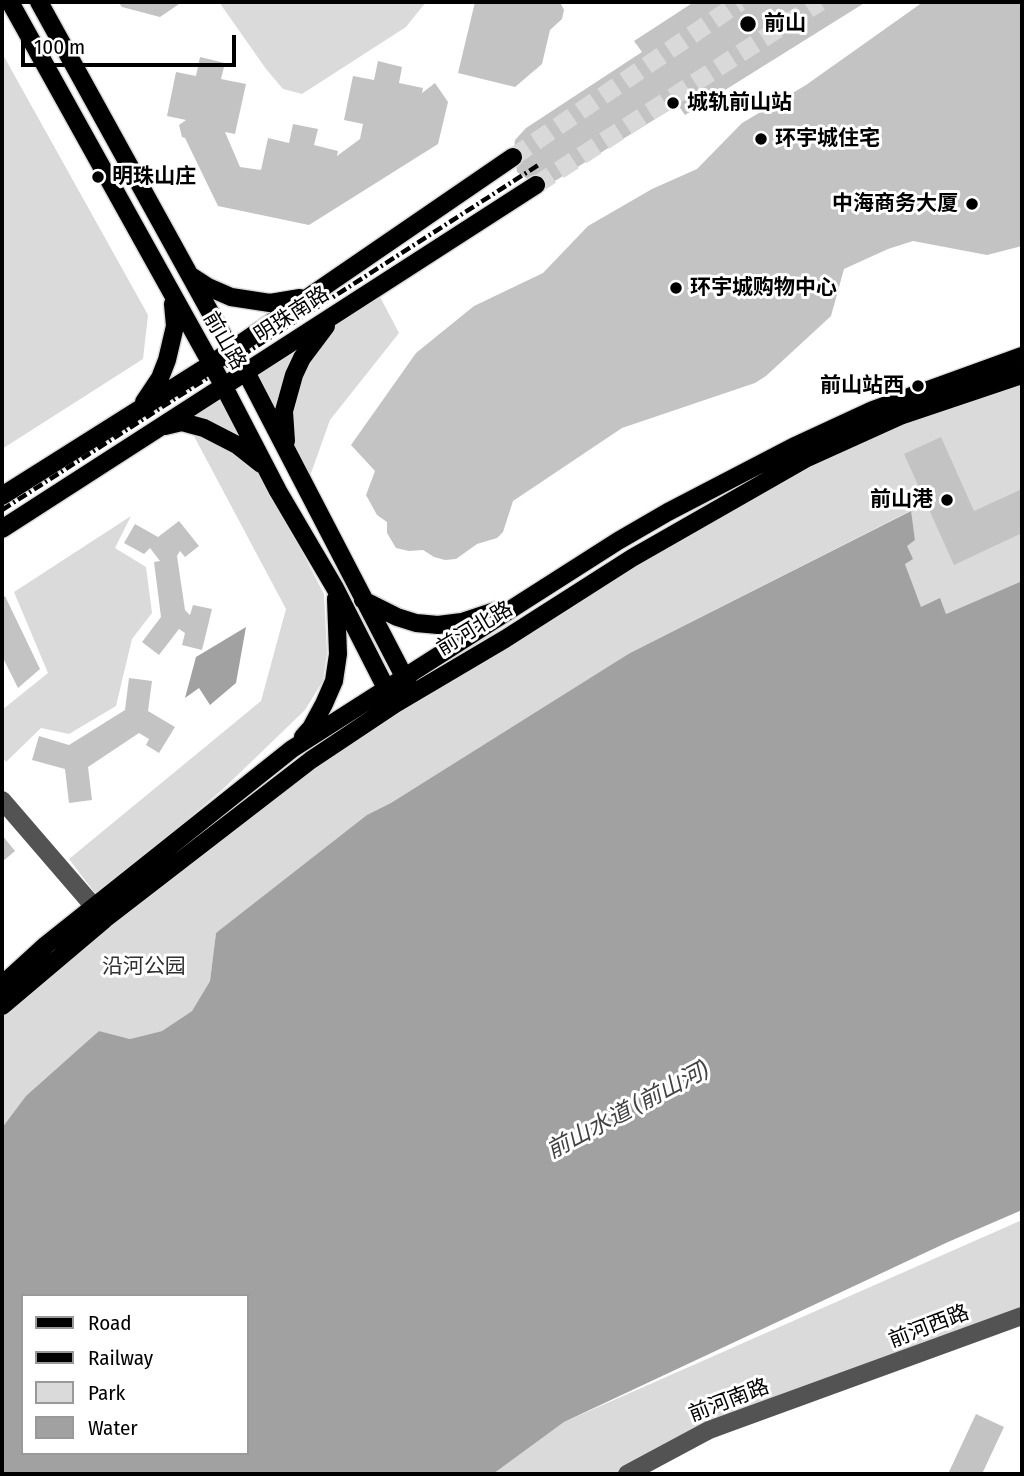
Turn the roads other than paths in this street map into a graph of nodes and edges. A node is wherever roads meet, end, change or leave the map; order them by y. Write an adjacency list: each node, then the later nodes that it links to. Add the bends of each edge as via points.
1 (10, 2): 6 (main road, 前山路)
2 (39, 2): 5 (main road, 前山路)
3 (513, 157): 7 (main road, 明珠南路)
4 (536, 185): 8 (main road, 明珠南路)
5 (190, 275): 7 (main road, via 219,293 250,301 288,301); 9 (main road, 前山路)
6 (168, 288): 11 (main road, 前山路); 15 (main road, via 175,326 167,360 153,390)
7 (314, 293): 9 (main road, 明珠南路)
8 (342, 310): 12 (main road, 明珠南路); 17 (main road, via 313,342 293,375 284,411)
9 (231, 350): 11 (main road, 明珠南路); 12 (main road, 前山路)
10 (1022, 356): 23 (main road, 前河北路, via 873,410 793,447 667,512)
11 (211, 364): 14 (main road, 前山路); 15 (main road, 明珠南路)
12 (246, 372): 14 (main road, 明珠南路); 17 (main road, 前山路)
13 (1022, 375): 24 (main road, 前河北路, via 900,416 807,458)
14 (223, 385): 16 (main road, 明珠南路); 18 (main road, 前山路)
15 (134, 412): 19 (main road, 明珠南路)
16 (155, 430): 18 (main road, via 182,422 204,428 237,444); 20 (main road, 明珠南路)
17 (290, 458): 22 (main road, 前山路)
18 (269, 473): 21 (main road, 前山路)
19 (2, 496)
20 (2, 529)
21 (335, 589): 25 (main road, 前山路); 26 (main road, via 338,654 334,681 311,728)
22 (363, 600): 23 (main road, via 397,617 439,625 463,622); 24 (main road, 前山路)
23 (524, 601): 24 (main road, 前河北路)
24 (409, 686): 25 (main road, 前河北路)
25 (390, 696): 26 (main road, 前河北路); 28 (main road, 前河北路, via 311,760)
26 (292, 749): 28 (main road, 前河北路)
27 (2, 800): 28 (street)
28 (99, 913): 29 (main road, 前河北路); 30 (main road, 前河北路)
29 (2, 985)
30 (2, 1006)
31 (1022, 1316): 32 (street, 前河西路)
32 (852, 1380): 33 (street, 前河南路, via 709,1430)
33 (627, 1474)

